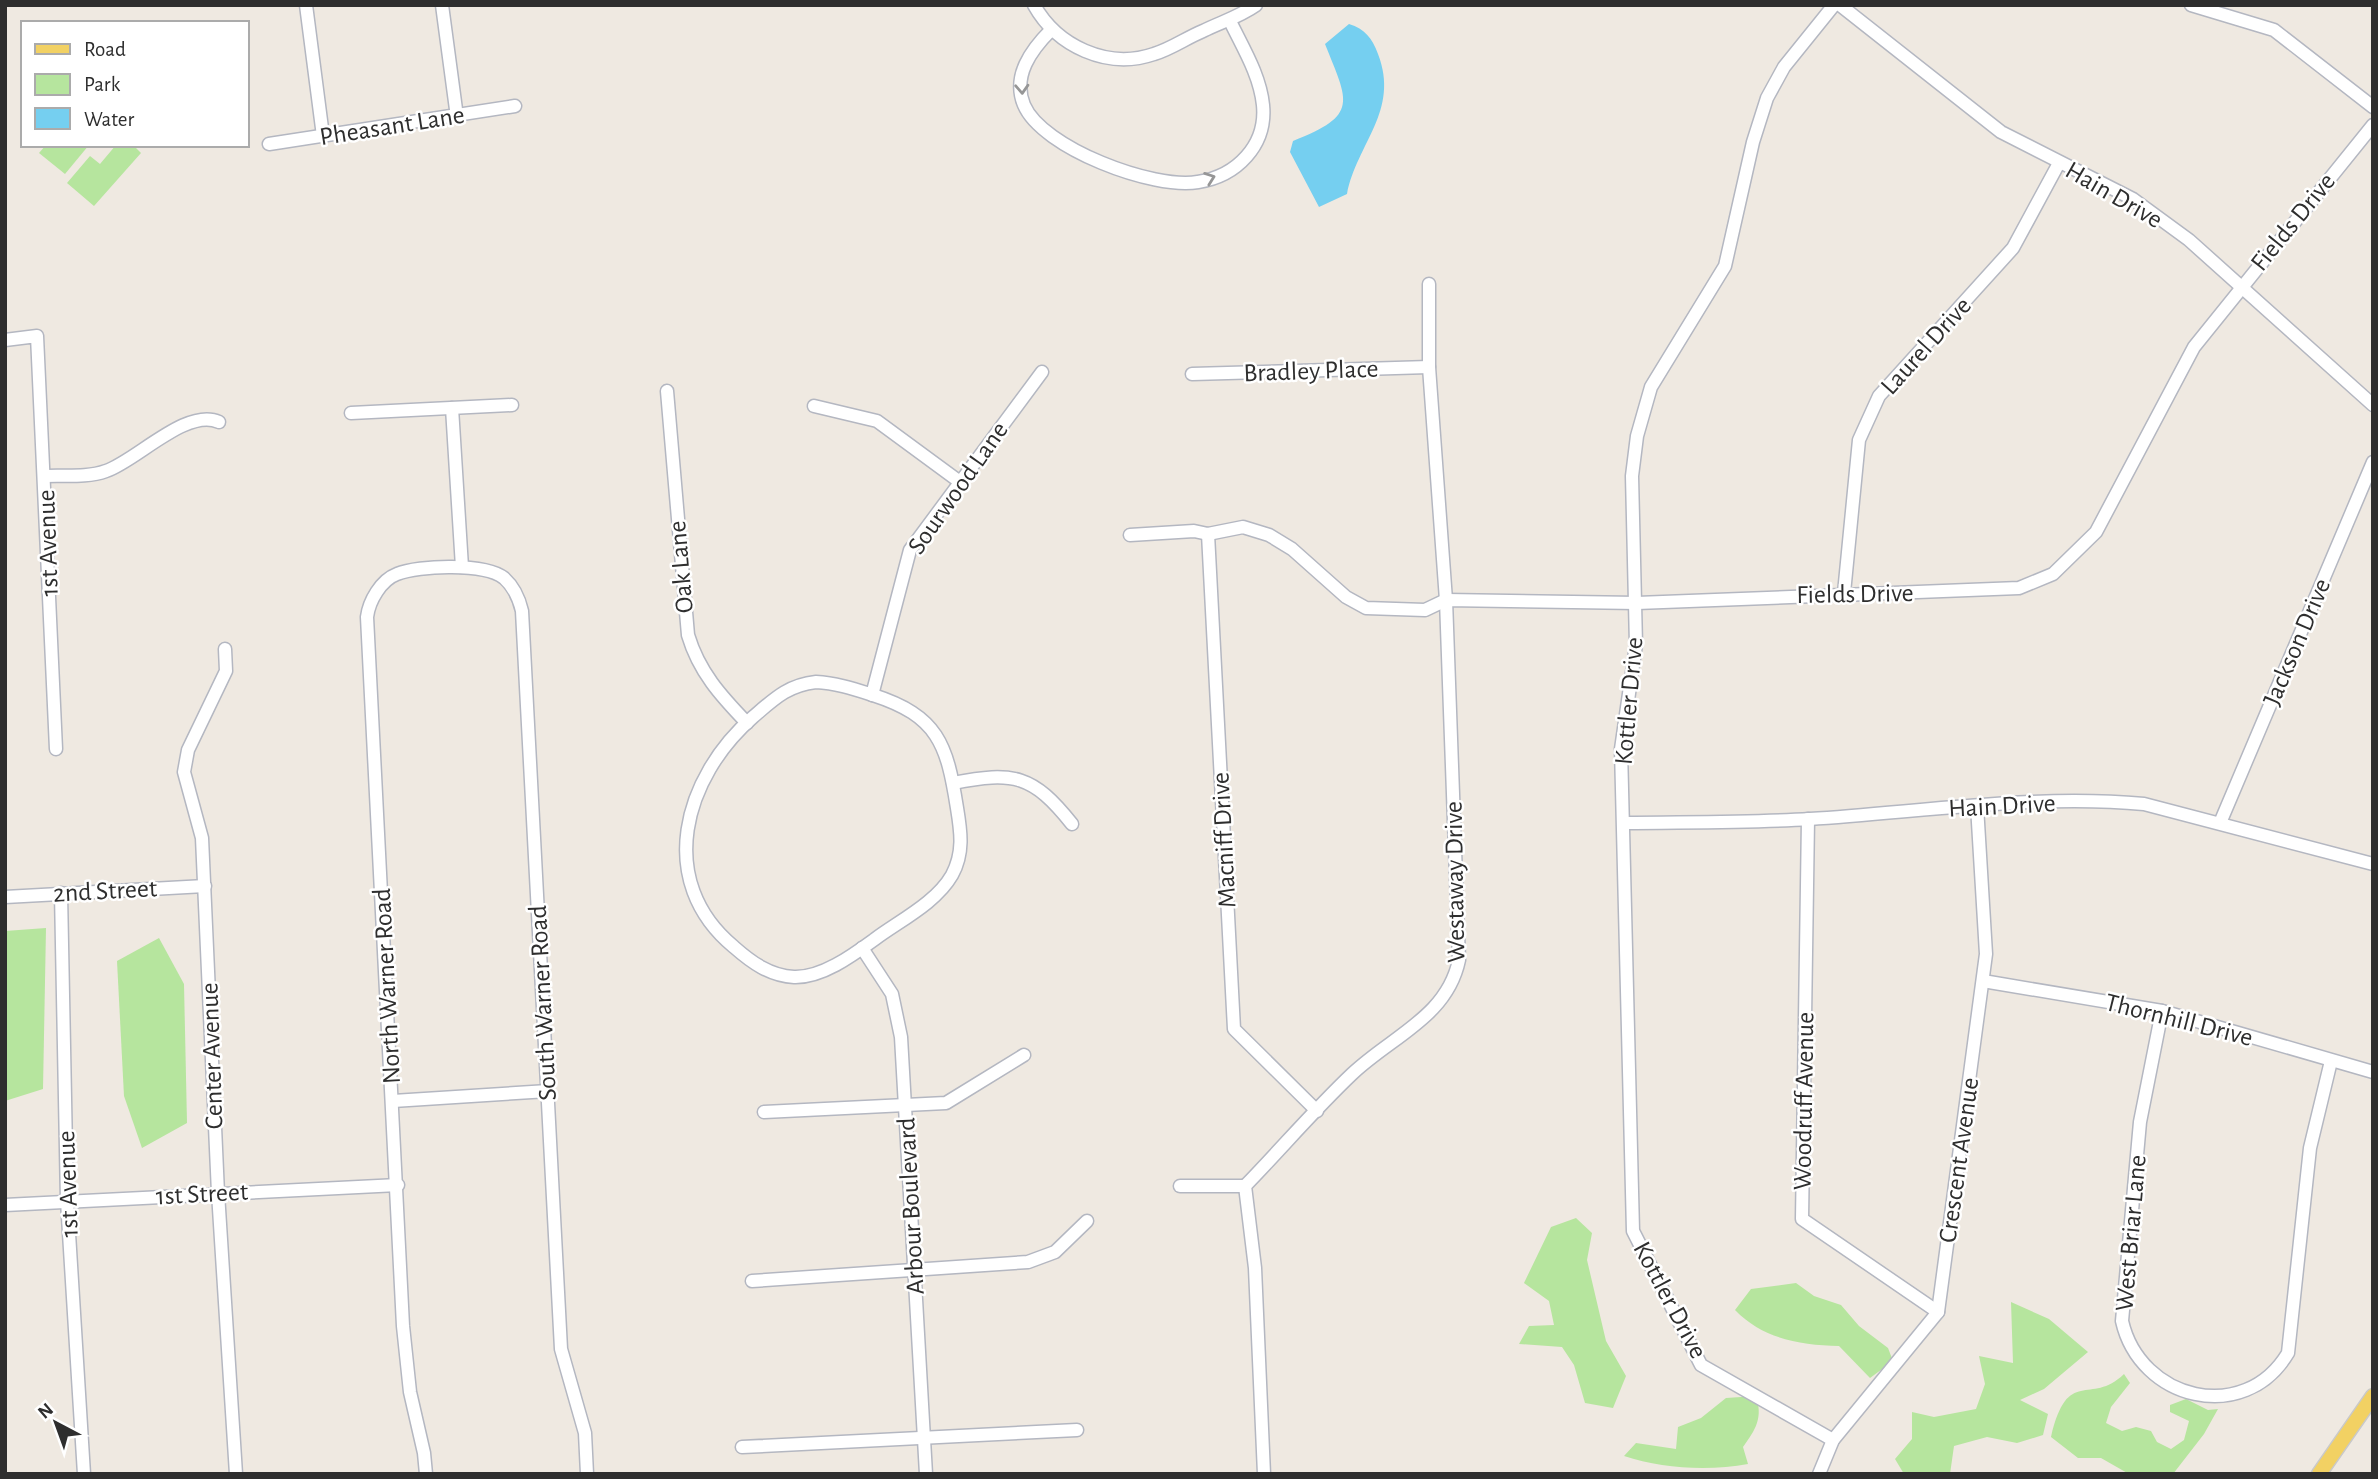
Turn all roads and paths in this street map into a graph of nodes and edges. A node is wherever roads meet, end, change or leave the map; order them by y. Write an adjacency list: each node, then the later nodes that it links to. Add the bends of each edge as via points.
1 (306, 5): 14 (street)
2 (442, 5): 12 (street)
3 (1034, 5): 9 (street)
4 (1256, 5): 8 (street)
5 (1834, 5): 38 (street, Kottler Drive, via 1784,67 1767,98 1724,266 1651,387 1637,436 1632,477)
6 (1840, 5): 16 (street, Hain Drive, via 2001,131)
7 (2191, 5): 11 (street, via 2274,30)
8 (1230, 21): 9 (street, via 1137,59 1096,56); 9 (street, one-way to 8, via 1024,65 1020,84 1031,118 1057,140 1123,170 1198,183 1231,170 1253,151 1261,129 1258,80)
9 (1051, 30)
10 (515, 106): 12 (street, Pheasant Lane)
11 (2373, 107)
12 (457, 117): 14 (street, Pheasant Lane)
13 (2373, 125): 18 (street, Fields Drive)
14 (323, 136): 15 (street, Pheasant Lane)
15 (270, 144)
16 (2059, 163): 18 (street, Hain Drive, via 2133,199); 36 (street, Laurel Drive, via 2013,248 1879,396 1859,440)
17 (1429, 284): 20 (street, Westaway Drive)
18 (2242, 284): 26 (street, Hain Drive); 36 (street, Fields Drive, via 2194,347 2096,532 2053,574 2019,588)
19 (5, 340): 31 (street, 1st Avenue, via 37,336)
20 (1429, 367): 22 (street, Bradley Place); 37 (street, Westaway Drive)
21 (1042, 372): 32 (street, Sourwood Lane)
22 (1192, 374)
23 (667, 391): 41 (street, Oak Lane, via 688,635 711,683)
24 (512, 405): 27 (street)
25 (814, 405): 32 (street, via 877,421)
26 (2373, 405)
27 (452, 408): 28 (street); 35 (street)
28 (351, 413)
29 (219, 422): 31 (street, via 205,419 185,426 107,471)
30 (2373, 463): 46 (street, Jackson Drive)
31 (45, 476): 42 (street, 1st Avenue)
32 (960, 482): 40 (street, Sourwood Lane, via 910,550)
33 (1208, 534): 34 (street, Fields Drive); 37 (street, Fields Drive, via 1243,527 1269,535 1366,608 1425,610); 62 (street, Macniff Drive, via 1234,1029)
34 (1130, 535)
35 (462, 567): 59 (street, South Warner Road, via 502,577 516,592 522,611); 60 (street, North Warner Road, via 398,573 376,594 366,617)
36 (1844, 593): 38 (street, Fields Drive)
37 (1446, 600): 38 (street, Fields Drive); 62 (street, Westaway Drive, via 1460,960 1456,976 1431,1014 1353,1073)
38 (1637, 603): 47 (street, Kottler Drive, via 1636,645 1621,749)
39 (225, 649): 50 (street, Center Avenue, via 226,671 188,750 184,772 201,827)
40 (872, 695): 41 (street, via 832,683 800,684 787,689); 43 (street, via 900,704 924,720 944,751)
41 (747, 723): 53 (street, via 711,764 689,814 688,867 702,907 725,940 752,962 778,974 805,977)
42 (56, 749)
43 (953, 783): 48 (street, via 1015,778 1049,796); 53 (street, via 962,839 951,877 932,898)
44 (1977, 806): 45 (street, Hain Drive); 46 (street, Hain Drive, via 2105,800); 54 (street, Crescent Avenue, via 1986,954)
45 (1808, 819): 47 (street, Hain Drive); 73 (street, Woodruff Avenue, via 1802,1219)
46 (2220, 822): 49 (street, Hain Drive)
47 (1625, 823): 77 (street, Kottler Drive, via 1633,1231 1701,1365)
48 (1072, 824)
49 (2373, 864)
50 (205, 886): 51 (street, 2nd Street); 67 (street, Center Avenue)
51 (61, 893): 52 (street, 2nd Street); 68 (street, 1st Avenue)
52 (5, 897)
53 (862, 948): 61 (street, Arbour Boulevard, via 886,981 898,1012)
54 (1983, 981): 55 (street, Thornhill Drive); 73 (street, Crescent Avenue)
55 (2162, 1011): 57 (street, Thornhill Drive); 57 (street, West Briar Lane, via 2140,1122 2122,1321 2132,1351 2143,1364 2189,1393 2248,1391 2275,1372 2288,1353 2310,1148)
56 (1024, 1055): 61 (street, via 956,1100)
57 (2331, 1061): 58 (street, Thornhill Drive)
58 (2373, 1072)
59 (548, 1091): 60 (street); 82 (street, South Warner Road, via 561,1349 585,1433)
60 (393, 1101): 64 (street, North Warner Road)
61 (907, 1106): 63 (street); 71 (street, Arbour Boulevard)
62 (1317, 1111): 66 (street, Westaway Drive)
63 (764, 1112)
64 (398, 1185): 67 (street, 1st Street); 81 (street, North Warner Road, via 406,1355)
65 (1181, 1186): 66 (street)
66 (1245, 1186): 84 (street, via 1255,1268)
67 (218, 1193): 68 (street, 1st Street); 80 (street, Center Avenue)
68 (67, 1201): 69 (street, 1st Street); 79 (street, 1st Avenue)
69 (5, 1205)
70 (1087, 1221): 71 (street, via 1063,1246 1037,1259)
71 (914, 1269): 72 (street); 76 (street, Arbour Boulevard)
72 (752, 1281)
73 (1938, 1311): 77 (street)
74 (2373, 1396): 86 (main road)
75 (1077, 1430): 76 (street)
76 (923, 1437): 78 (street); 83 (street, Arbour Boulevard)
77 (1833, 1440): 85 (street)
78 (742, 1447)
79 (84, 1474)
80 (236, 1474)
81 (426, 1474)
82 (587, 1474)
83 (926, 1474)
84 (1264, 1474)
85 (1819, 1474)
86 (2319, 1474)

